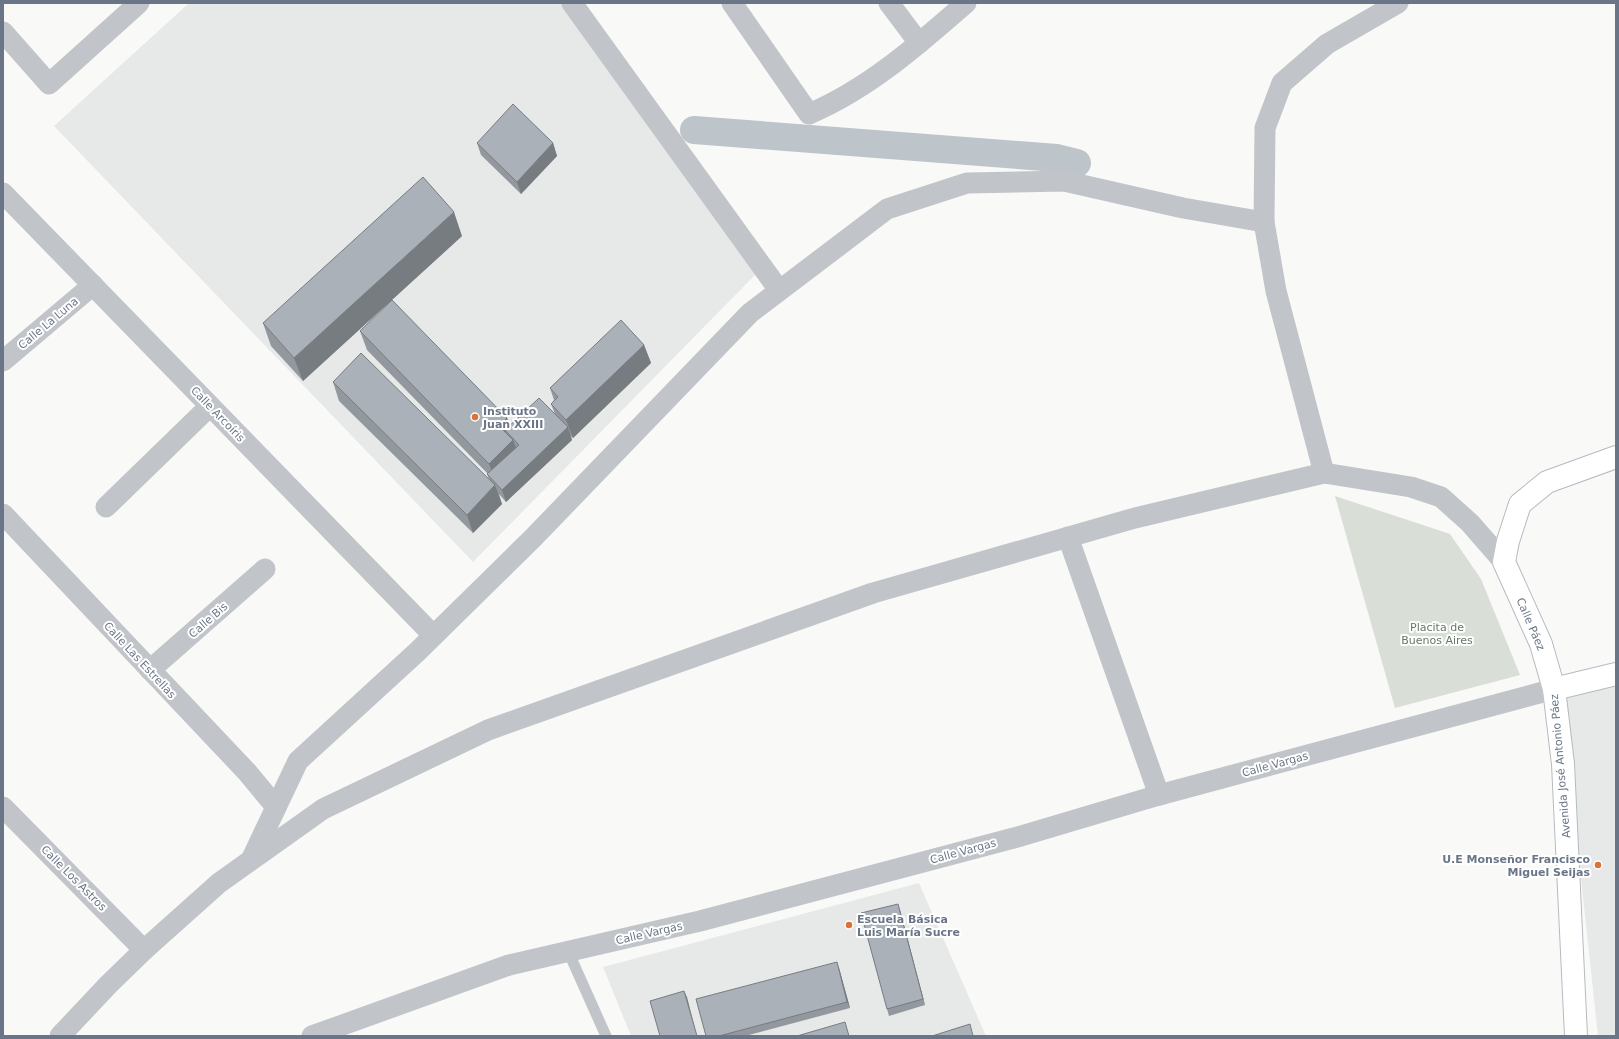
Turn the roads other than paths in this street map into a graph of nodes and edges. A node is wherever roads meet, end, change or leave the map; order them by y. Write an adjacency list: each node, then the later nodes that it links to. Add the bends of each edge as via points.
1 (139, 3): 7 (street, via 49,84)
2 (572, 3): 12 (street)
3 (732, 3): 8 (street, via 809,114 832,105)
4 (889, 3): 8 (street)
5 (966, 3): 8 (street)
6 (1398, 3): 10 (street, via 1326,44 1282,83 1265,128)
7 (3, 32)
8 (919, 43)
9 (3, 193): 11 (street, Calle Arcoíris)
10 (1264, 222): 12 (street, via 1183,208 1064,181 967,183 887,209); 16 (street, via 1276,291)
11 (93, 286): 13 (street, Calle La Luna); 14 (street, Calle Arcoíris)
12 (779, 290): 22 (street, via 750,313 533,538)
13 (3, 361)
14 (210, 406): 17 (street); 22 (street, Calle Arcoíris)
15 (1616, 457): 20 (street, via 1547,482 1520,504)
16 (1324, 473): 19 (street, via 1143,516); 20 (street, via 1411,487 1442,497 1470,523)
17 (106, 507)
18 (3, 514): 23 (street, Calle Las Estrellas)
19 (1068, 537): 26 (street); 29 (street, via 873,593 488,730 323,809)
20 (1504, 562): 25 (street, Calle Páez, via 1541,644)
21 (265, 569): 23 (street, Calle Bis)
22 (433, 635): 28 (street, via 298,761)
23 (150, 670): 28 (street, Calle Las Estrellas, via 247,772)
24 (1616, 674): 25 (street, Calle Vargas)
25 (1554, 688): 26 (street, Calle Vargas); 35 (street, Avenida José Antonio Páez, via 1563,764)
26 (1159, 796): 31 (street, Calle Vargas, via 1021,836 723,915)
27 (3, 807): 30 (street, Calle Los Astros)
28 (276, 807): 29 (street)
29 (250, 860): 30 (street, via 218,883)
30 (144, 950): 32 (street)
31 (568, 951): 33 (street, Calle Vargas, via 509,965); 34 (lane)
32 (60, 1036)
33 (312, 1036)
34 (606, 1036)
35 (1576, 1036)

